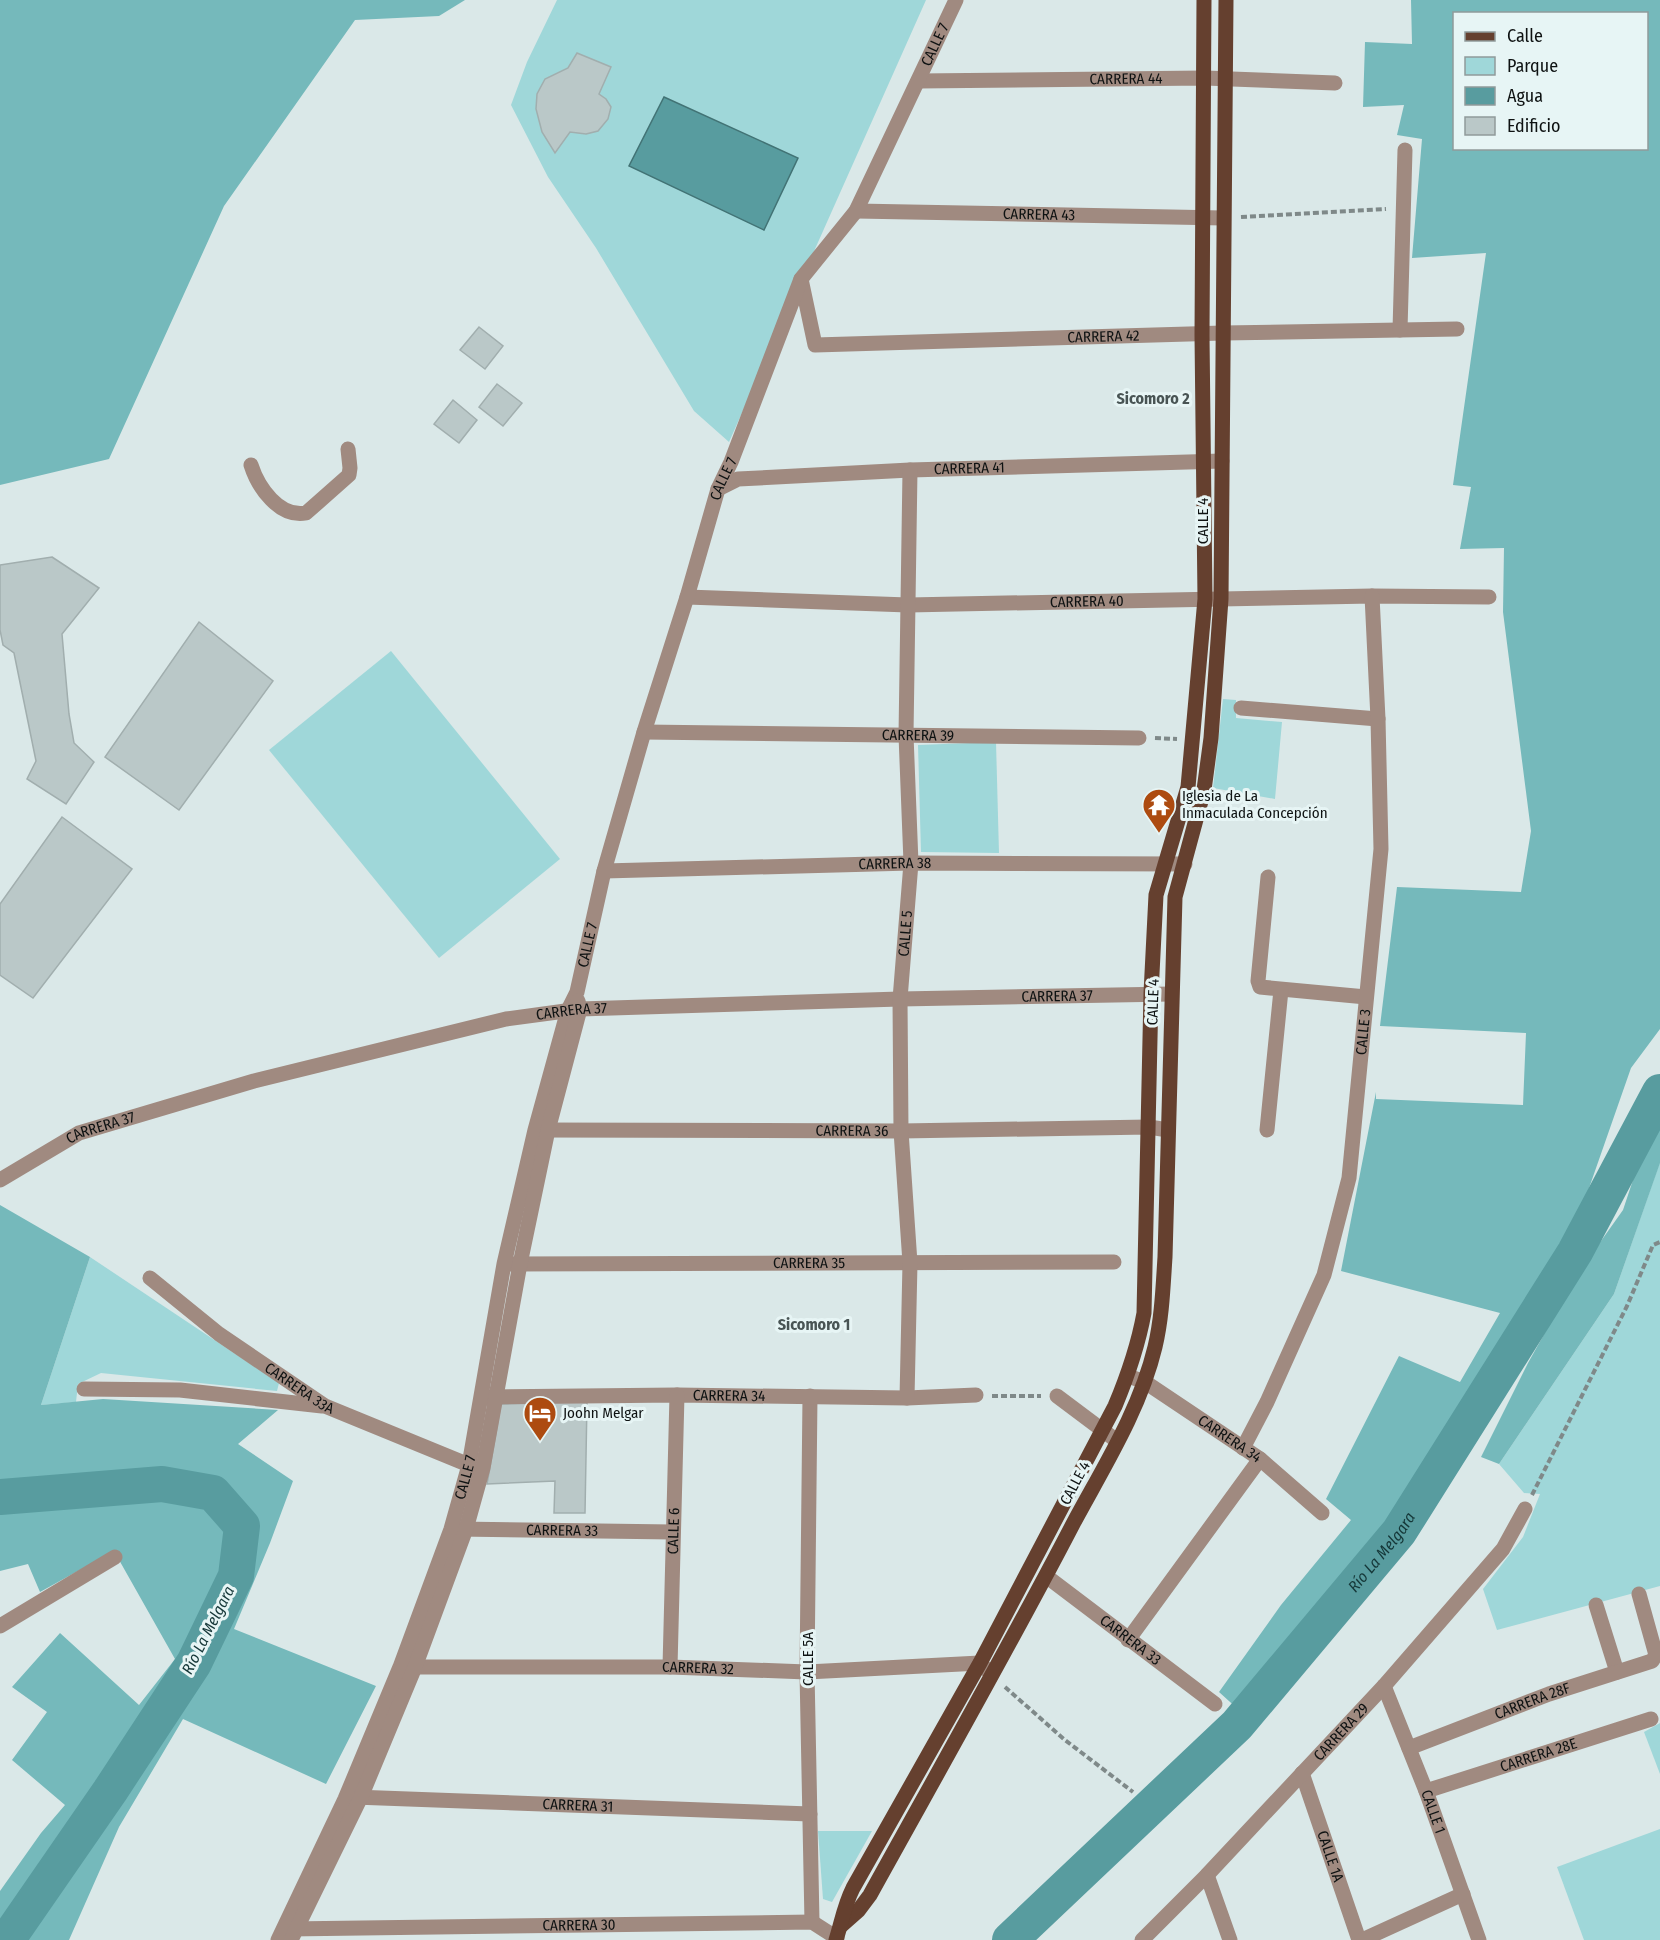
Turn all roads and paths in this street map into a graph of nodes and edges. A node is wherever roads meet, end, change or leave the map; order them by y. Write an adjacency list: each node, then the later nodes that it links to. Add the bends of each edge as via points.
1 (956, 0): 6 (street, CALLE 7)
2 (1204, 0): 4 (main road, CALLE 4)
3 (1226, 0): 5 (main road, CALLE 4)
4 (1204, 78): 5 (street, CARRERA 44); 6 (street, CARRERA 44); 11 (main road, CALLE 4)
5 (1226, 79): 7 (street, CARRERA 44); 12 (main road, CALLE 4)
6 (918, 81): 10 (street, CALLE 7)
7 (1335, 83)
8 (1405, 150): 9 (street)
9 (1402, 208): 12 (path); 15 (street)
10 (856, 211): 11 (street, CARRERA 43); 13 (street, CALLE 7)
11 (1204, 217): 12 (street, CARRERA 43); 17 (main road, CALLE 4)
12 (1223, 218): 16 (main road, CALLE 4)
13 (801, 279): 17 (street, CARRERA 42, via 815,345); 23 (street, CALLE 7)
14 (1457, 329): 15 (street, CARRERA 42)
15 (1400, 330): 16 (street, CARRERA 42)
16 (1223, 333): 17 (street, CARRERA 42); 19 (main road, CALLE 4)
17 (1202, 334): 20 (main road, CALLE 4)
18 (348, 449): 21 (street, via 349,475 306,513 291,513 266,495)
19 (1222, 462): 20 (street, CARRERA 41); 27 (main road, CALLE 4)
20 (1203, 463): 22 (street, CARRERA 41); 28 (main road, CALLE 4)
21 (250, 465)
22 (910, 470): 23 (street, CARRERA 41, via 738,479); 29 (street, CALLE 5)
23 (718, 489): 25 (street, CALLE 7)
24 (1372, 596): 26 (street, CARRERA 40); 27 (street, CARRERA 40); 31 (street, CALLE 3)
25 (687, 597): 29 (street, CARRERA 40); 32 (street, CALLE 7)
26 (1489, 597)
27 (1221, 598): 28 (street, CARRERA 40); 38 (main road, CALLE 4, via 1204,790)
28 (1205, 599): 29 (street, CARRERA 40); 35 (main road, CALLE 4)
29 (908, 604): 33 (street, CALLE 5)
30 (1242, 708): 31 (street)
31 (1378, 719): 44 (street, CALLE 3, via 1381,849)
32 (644, 732): 33 (street, CARRERA 39); 39 (street, CALLE 7)
33 (906, 735): 34 (street, CARRERA 39); 36 (street, CALLE 5)
34 (1139, 738): 35 (path)
35 (1193, 739): 37 (main road, CALLE 4, via 1188,787)
36 (911, 863): 37 (street, CARRERA 38); 39 (street, CARRERA 38); 45 (street, CALLE 5)
37 (1165, 863): 38 (street, CARRERA 38); 42 (main road, CALLE 4, via 1156,895)
38 (1185, 864): 43 (main road, CALLE 4, via 1175,897)
39 (604, 871): 46 (street, CALLE 7)
40 (1268, 877): 41 (street, via 1258,981 1260,987)
41 (1281, 990): 44 (street); 50 (street)
42 (1151, 993): 43 (street, CARRERA 37); 45 (street, CARRERA 37); 47 (main road, CALLE 4)
43 (1171, 994): 49 (main road, CALLE 4)
44 (1366, 997): 71 (street, CALLE 3, via 1349,1178 1324,1275)
45 (900, 999): 46 (street, CARRERA 37); 51 (street, CALLE 5)
46 (574, 1010): 48 (street, CALLE 7); 52 (street, CARRERA 37, via 506,1019 254,1081 80,1132)
47 (1149, 1127): 49 (street, CARRERA 36); 51 (street, CARRERA 36); 59 (main road, CALLE 4, via 1144,1313)
48 (541, 1130): 51 (street, CARRERA 36); 56 (street, CALLE 7); 57 (street, CALLE 7)
49 (1168, 1130): 60 (main road, CALLE 4, via 1161,1315)
50 (1268, 1130)
51 (901, 1131): 55 (street, CALLE 5)
52 (0, 1180)
53 (1660, 1242): 74 (path, via 1653,1245 1627,1306)
54 (1114, 1262): 55 (street, CARRERA 35)
55 (910, 1263): 57 (street, CARRERA 35); 67 (street, CALLE 5)
56 (504, 1264): 57 (street, CARRERA 35); 66 (street, CALLE 7)
57 (520, 1264): 66 (street, CALLE 7)
58 (150, 1278): 68 (street, CARRERA 33A, via 219,1334)
59 (1128, 1376): 60 (street, CARRERA 34); 69 (main road, CALLE 4)
60 (1145, 1382): 70 (main road, CALLE 4); 71 (street, CARRERA 34)
61 (84, 1389): 68 (street, via 180,1390)
62 (677, 1395): 64 (street, CARRERA 34); 66 (street, CARRERA 34); 77 (street, CALLE 6)
63 (976, 1395): 65 (path); 67 (street, CARRERA 34)
64 (810, 1396): 67 (street, CARRERA 34); 87 (street, CALLE 5A)
65 (1057, 1396): 69 (street)
66 (489, 1397): 73 (street, CALLE 7); 76 (street, CALLE 7, via 483,1468)
67 (907, 1398)
68 (325, 1406): 73 (street, CARRERA 33A)
69 (1102, 1430): 70 (street); 84 (main road, CALLE 4)
70 (1117, 1441): 79 (main road, CALLE 4)
71 (1243, 1448): 72 (street, CARRERA 34)
72 (1260, 1459): 75 (street, CARRERA 34); 83 (street)
73 (469, 1465): 76 (street, CALLE 7)
74 (1525, 1509): 90 (street, CARRERA 29, via 1503,1549)
75 (1322, 1513)
76 (459, 1529): 77 (street, CARRERA 33); 85 (street, CALLE 7)
77 (673, 1532): 86 (street, CALLE 6)
78 (114, 1557): 82 (street)
79 (1046, 1576): 83 (street, CARRERA 33); 89 (main road, CALLE 4)
80 (1640, 1594): 88 (street, CARRERA 28F, via 1655,1658)
81 (1596, 1605): 88 (street)
82 (0, 1626)
83 (1128, 1640): 91 (street, CARRERA 33)
84 (980, 1663): 87 (street, CARRERA 32); 89 (street); 104 (main road, CALLE 4, via 853,1888)
85 (408, 1667): 86 (street, CARRERA 32); 97 (street, CALLE 7); 98 (street, CALLE 7)
86 (670, 1667): 87 (street, CARRERA 32)
87 (807, 1672): 99 (street, CALLE 5A)
88 (1617, 1672): 93 (street, CARRERA 28F)
89 (991, 1674): 96 (path, via 1065,1740); 104 (main road, CALLE 4, via 870,1895)
90 (1384, 1686): 93 (street, CALLE 1); 94 (street, CARRERA 29)
91 (1215, 1704)
92 (1651, 1719): 95 (street, CARRERA 28E)
93 (1409, 1748): 95 (street, CALLE 1)
94 (1302, 1773): 100 (street, CARRERA 29); 107 (street, CALLE 1A)
95 (1426, 1791): 101 (street, CALLE 1)
96 (1133, 1792)
97 (361, 1797): 98 (street, CARRERA 31); 99 (street, CARRERA 31); 103 (street, CALLE 7)
98 (345, 1798): 103 (street, CALLE 7)
99 (810, 1814): 102 (street, CALLE 5A)
100 (1207, 1875): 105 (street, CARRERA 29); 106 (street)
101 (1463, 1894): 107 (street); 108 (street, CALLE 1)
102 (812, 1922): 103 (street, CARRERA 30); 104 (street)
103 (286, 1935)
104 (838, 1935)
105 (1142, 1940)
106 (1230, 1940)
107 (1361, 1940)
108 (1479, 1940)

